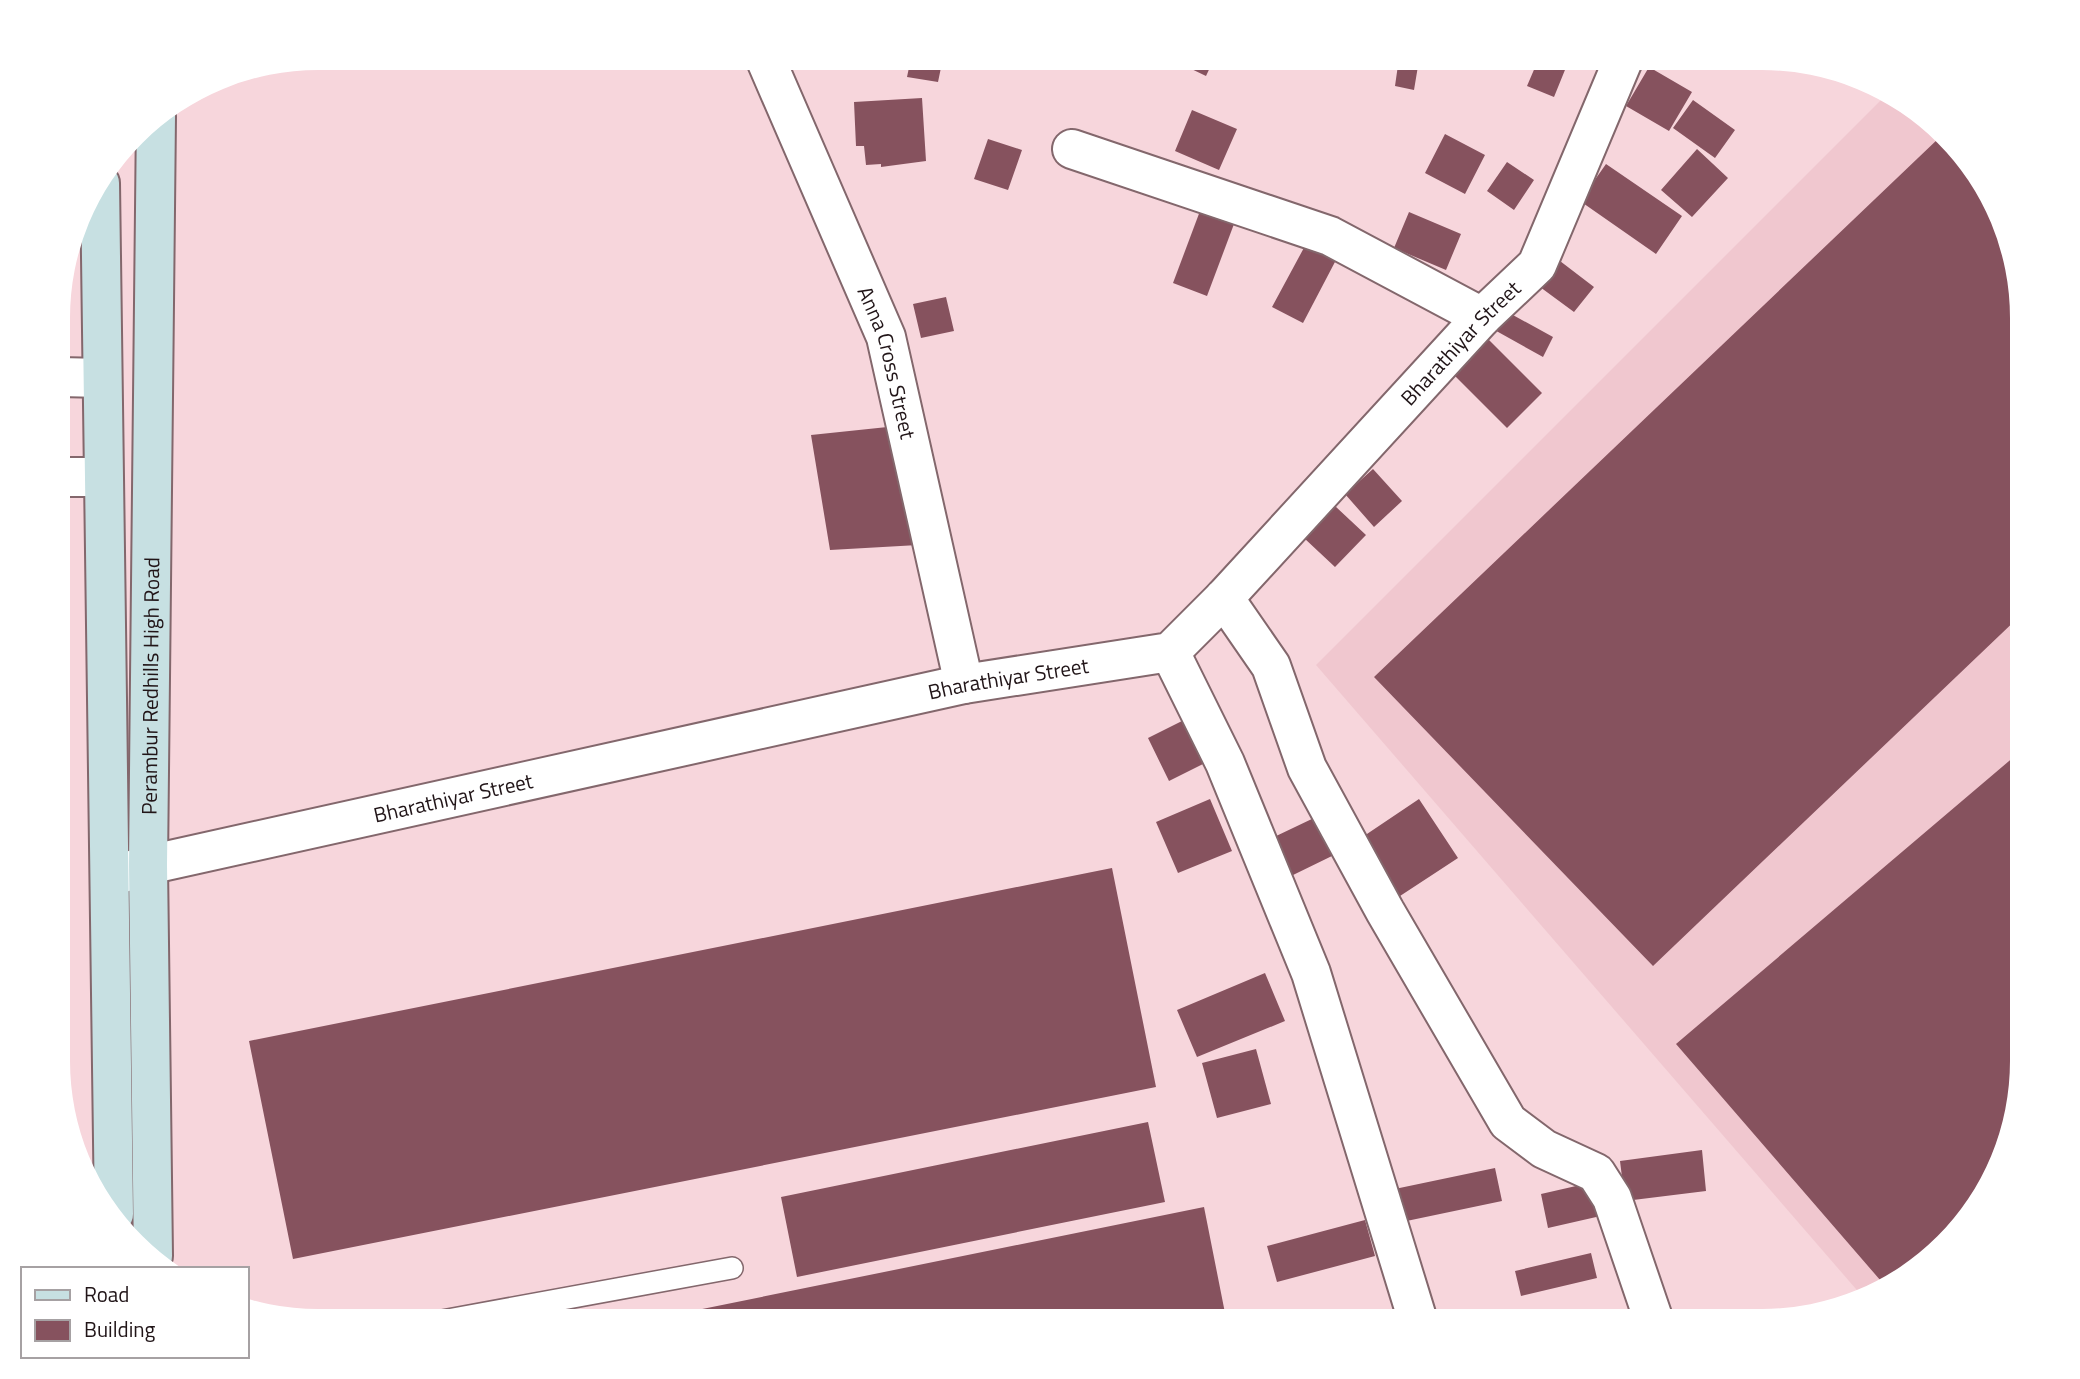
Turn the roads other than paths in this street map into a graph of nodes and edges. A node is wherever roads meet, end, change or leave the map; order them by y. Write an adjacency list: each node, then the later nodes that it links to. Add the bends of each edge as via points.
1 (1619, 70): 6 (street, Bharathiyar Street, via 1537,265)
2 (770, 71): 13 (street, Anna Cross Street, via 886,337)
3 (156, 130): 14 (main road, Perambur Redhills High Road)
4 (1072, 149): 6 (street, via 1330,236)
5 (100, 200): 8 (main road, Perambur Redhills High Road)
6 (1482, 317): 11 (street, Bharathiyar Street)
7 (70, 377): 8 (street)
8 (102, 378): 10 (main road, Perambur Redhills High Road)
9 (70, 477): 10 (street)
10 (103, 477): 15 (main road, Perambur Redhills High Road)
11 (1224, 598): 12 (street, Bharathiyar Street); 20 (street, via 1271,666 1307,768 1508,1122 1544,1149 1596,1174 1612,1198)
12 (1170, 652): 13 (street, Bharathiyar Street); 19 (street, via 1225,763 1311,973)
13 (964, 684): 14 (street, Bharathiyar Street)
14 (148, 866): 15 (street, Bharathiyar Street); 17 (main road, Perambur Redhills High Road)
15 (107, 878): 16 (main road, Perambur Redhills High Road)
16 (114, 1202)
17 (153, 1247)
18 (733, 1268): 21 (lane)
19 (1414, 1308)
20 (1650, 1308)
21 (509, 1309)

